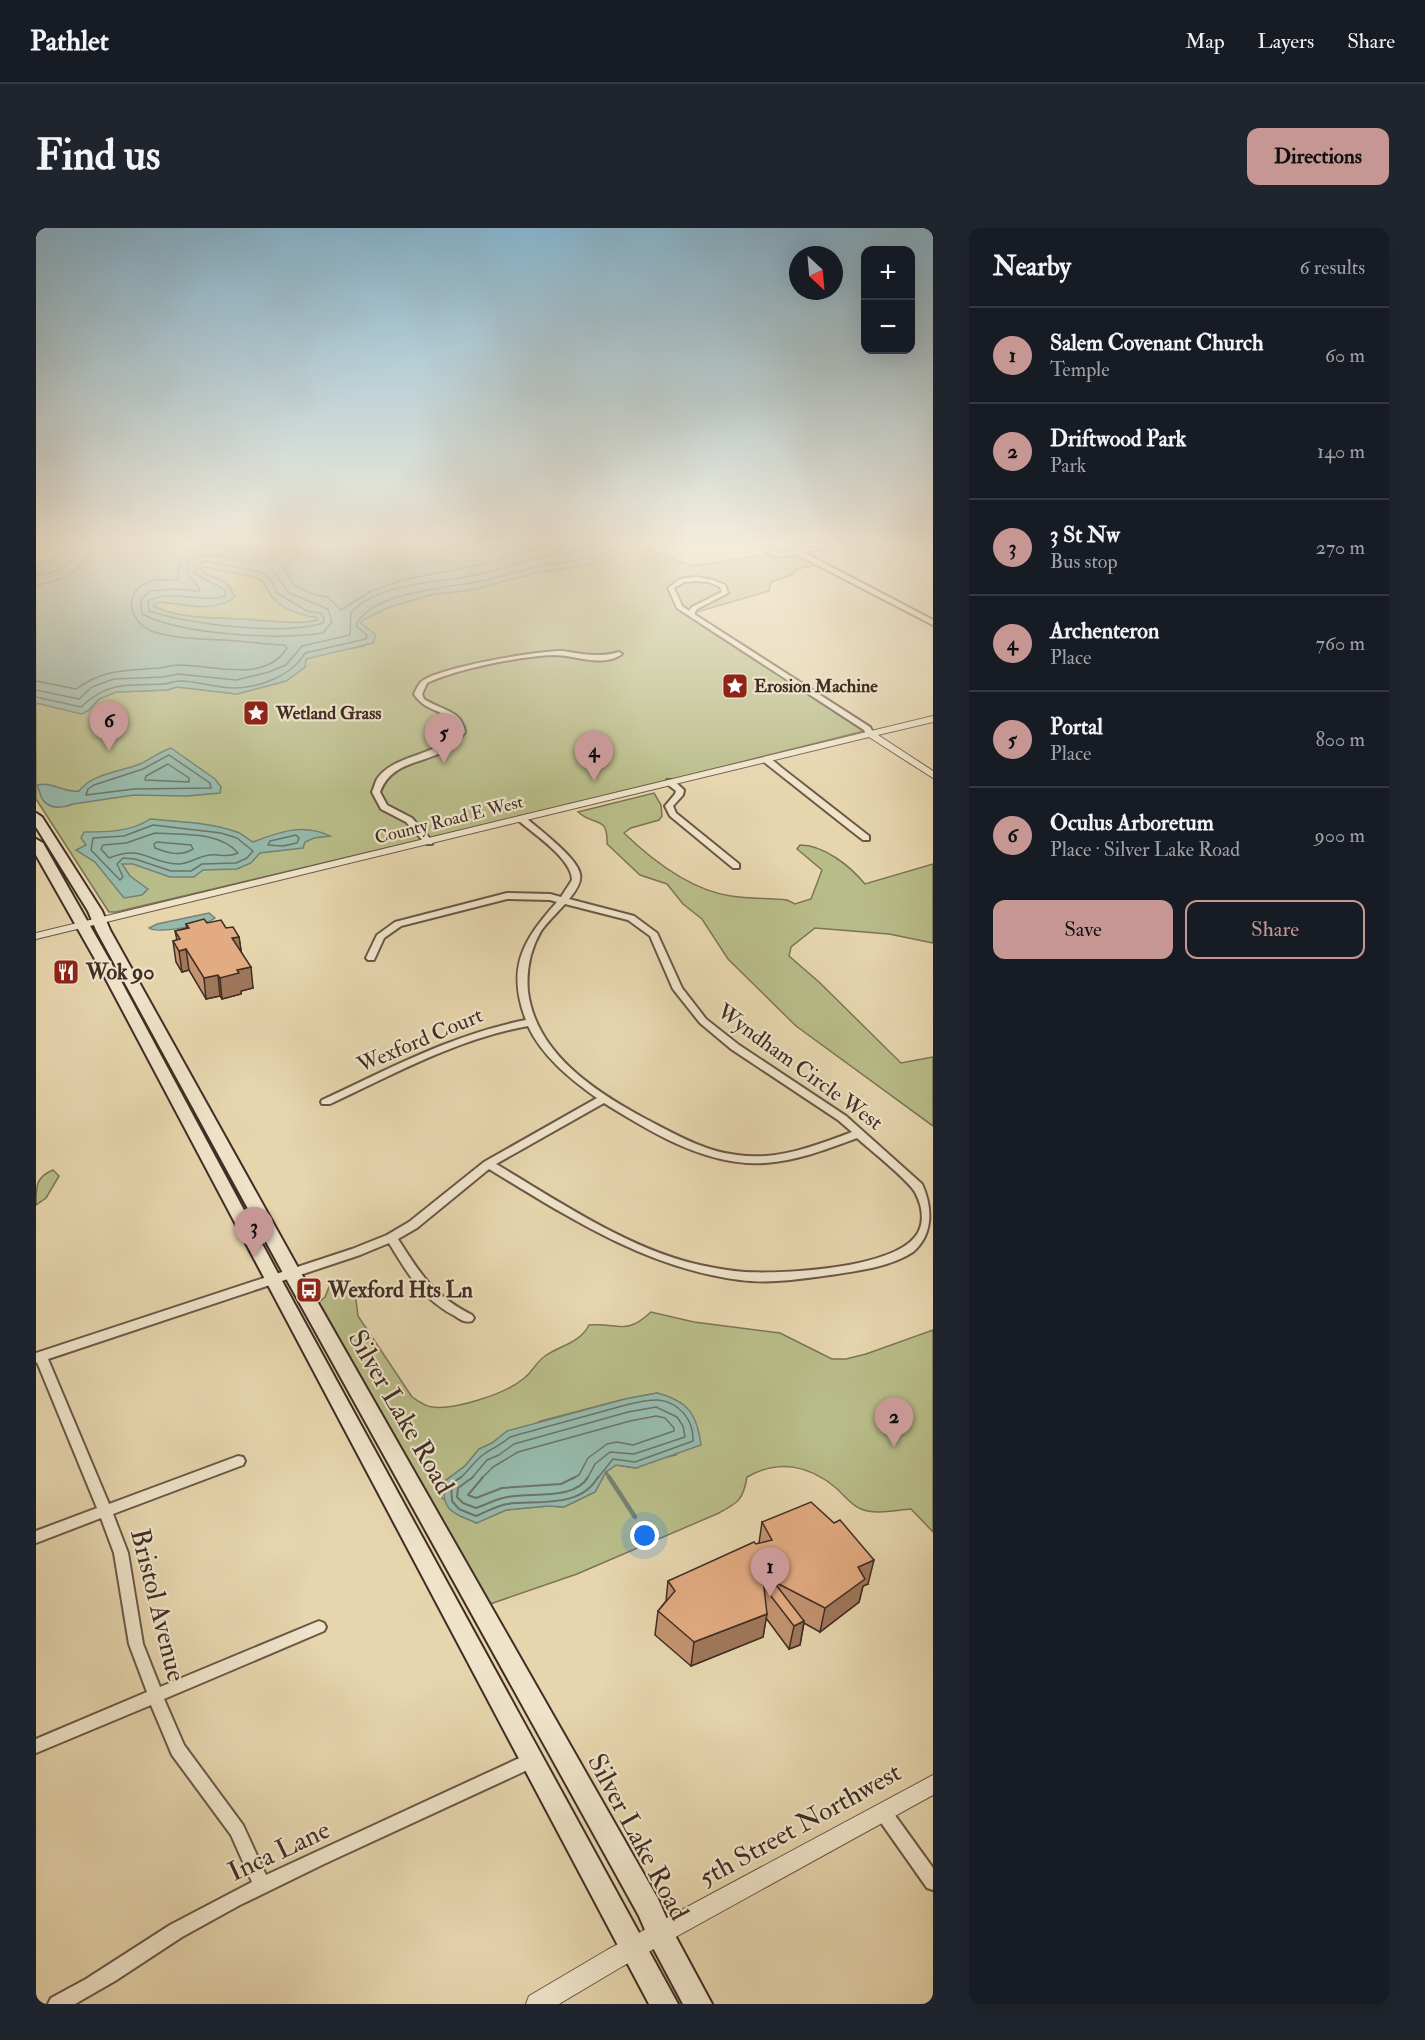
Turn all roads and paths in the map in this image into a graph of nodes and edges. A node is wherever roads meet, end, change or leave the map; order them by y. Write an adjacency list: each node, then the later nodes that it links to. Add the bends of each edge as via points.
1 (705, 625): 4 (street)
2 (619, 654): 11 (street, via 537,654 437,677 421,686 421,701 455,717 461,732 450,744 388,772 379,780 376,792 384,807 409,820)
3 (933, 719): 4 (street, County Road E West)
4 (870, 734): 5 (street, County Road E West); 6 (street)
5 (767, 760): 7 (street, County Road E West); 10 (street)
6 (933, 775)
7 (670, 782): 9 (street, County Road E West); 13 (street, via 680,790 669,806 673,814)
8 (36, 817): 15 (main road, via 70,868)
9 (522, 819): 11 (street, County Road E West); 14 (street, via 576,872 575,884)
10 (866, 838)
11 (429, 842): 15 (street, County Road E West)
12 (36, 843): 15 (main road)
13 (736, 866)
14 (562, 900): 17 (street, Wyndham Circle West, via 507,896 407,921 385,932); 18 (street, via 539,928 526,955 523,994); 21 (street, Wyndham Circle West, via 623,915 649,930 678,989 703,1021)
15 (91, 923): 16 (street, County Road E West); 25 (main road)
16 (36, 936)
17 (371, 958)
18 (532, 1022): 19 (street, via 563,1066); 20 (street, Wexford Court, via 469,1038)
19 (603, 1099): 21 (street, via 682,1142 732,1158 781,1158); 22 (street)
20 (326, 1102)
21 (860, 1133): 23 (street, Wyndham Circle West, via 918,1187 928,1206)
22 (488, 1164): 23 (street, Wyndham Circle West, via 624,1243 697,1269 756,1277 810,1275 901,1254); 24 (street)
23 (930, 1231)
24 (392, 1238): 25 (street); 26 (street, via 429,1294)
25 (282, 1276): 27 (street); 34 (main road); 39 (main road, Silver Lake Road, via 627,1869)
26 (468, 1318)
27 (38, 1357): 29 (street, Bristol Avenue)
28 (238, 1461): 29 (street)
29 (105, 1511): 30 (street); 32 (street, Bristol Avenue, via 121,1553 136,1644)
30 (36, 1538)
31 (319, 1627): 32 (street)
32 (155, 1697): 33 (street); 38 (street, Bristol Avenue, via 178,1750 237,1830)
33 (36, 1746)
34 (532, 1760): 38 (street, Inca Lane); 40 (main road)
35 (933, 1784): 36 (street, 5th Street Northwest)
36 (883, 1812): 37 (street); 39 (street, 5th Street Northwest)
37 (933, 1882)
38 (263, 1886): 41 (street, Inca Lane, via 192,1922)
39 (660, 1935): 40 (street, 5th Street Northwest); 44 (main road, Silver Lake Road)
40 (634, 1949): 42 (street, 5th Street Northwest); 43 (main road)
41 (57, 2004)
42 (537, 2004)
43 (663, 2004)
44 (698, 2004)

